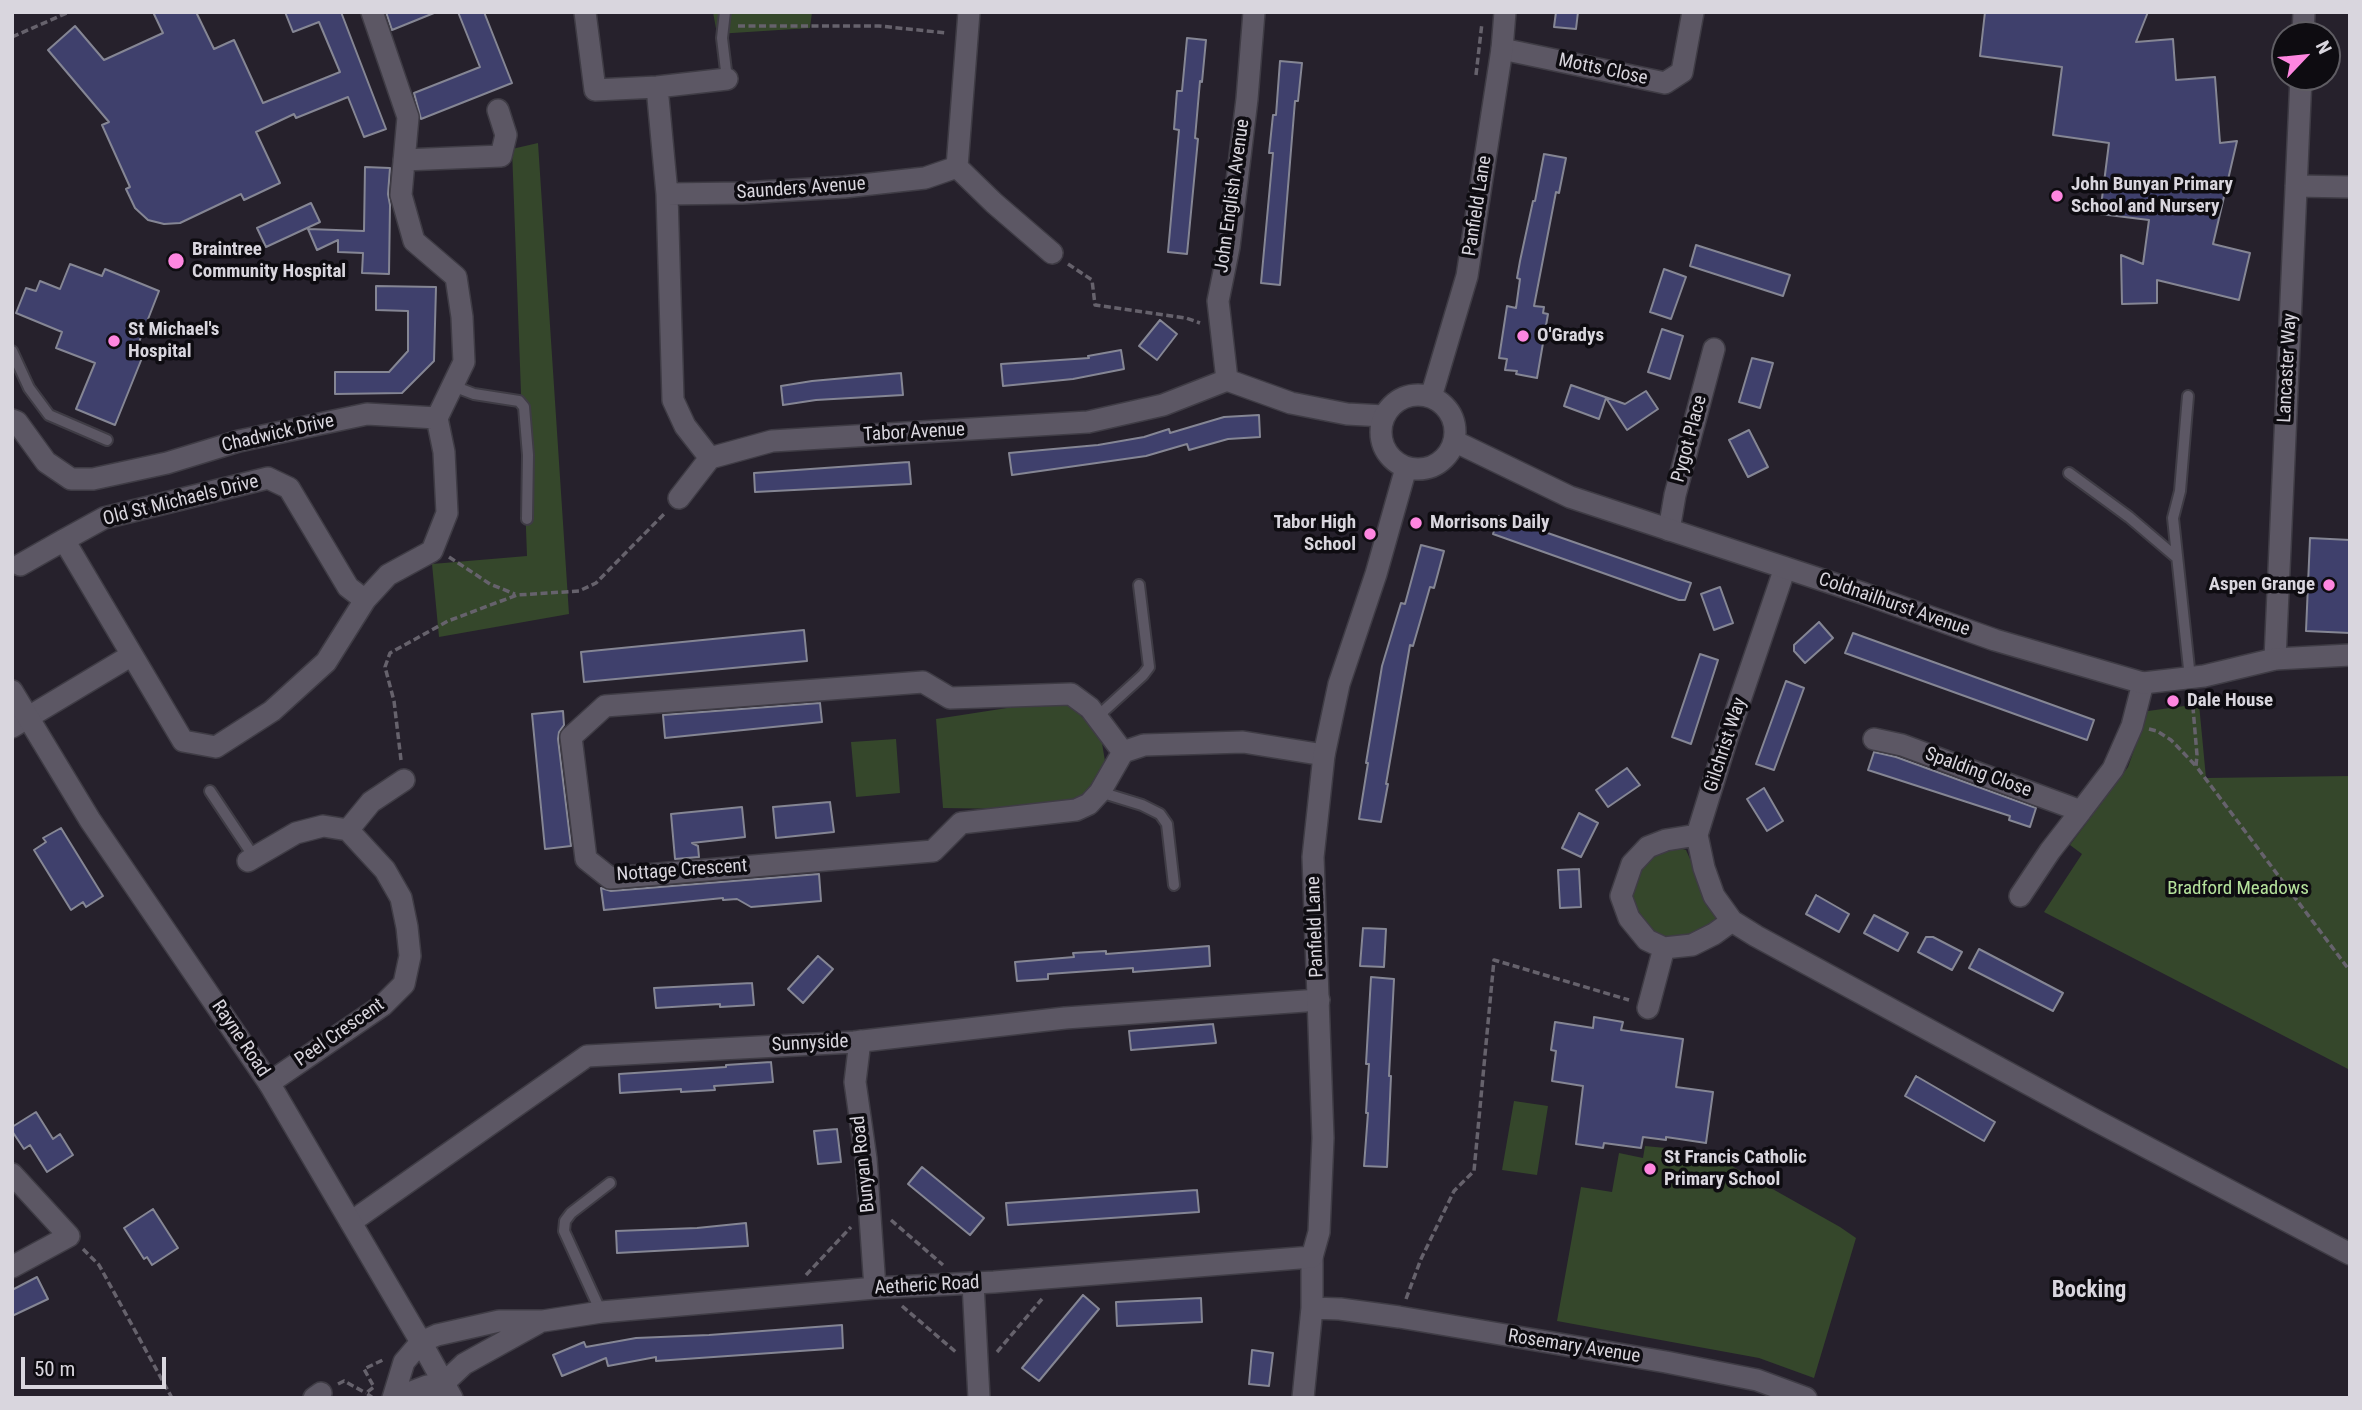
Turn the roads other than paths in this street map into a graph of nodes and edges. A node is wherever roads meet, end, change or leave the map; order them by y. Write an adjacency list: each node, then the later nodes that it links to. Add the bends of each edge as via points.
1 (372, 12): 13 (street, via 408,117)
2 (585, 12): 10 (street, via 595,90)
3 (725, 12): 9 (lane)
4 (969, 12): 14 (street)
5 (1254, 12): 21 (street, John English Avenue, via 1229,247 1218,301)
6 (1505, 12): 8 (street, Panfield Lane)
7 (1693, 12): 8 (street, Motts Close, via 1682,72 1665,83)
8 (1502, 49): 24 (street, Panfield Lane, via 1467,276)
9 (727, 79): 10 (street)
10 (657, 87): 17 (street)
11 (2300, 91): 15 (street, Lancaster Way)
12 (498, 110): 13 (street, via 506,135 501,156)
13 (404, 160): 22 (street, via 401,195 414,242 456,277 464,362)
14 (957, 167): 17 (street, Saunders Avenue, via 925,178 844,187); 18 (street)
15 (2296, 186): 16 (street); 44 (street, Lancaster Way)
16 (2350, 187)
17 (667, 194): 30 (street, via 673,400 685,426)
18 (1052, 253)
19 (1714, 349): 35 (street, Pygot Place)
20 (12, 351): 28 (lane, via 49,415)
21 (1227, 380): 25 (street, via 1291,403); 30 (street, Tabor Avenue, via 1163,405 1087,422 772,441)
22 (453, 386): 26 (street); 34 (lane, via 519,401 524,407)
23 (2188, 396): 37 (lane, via 2180,491 2173,518)
24 (1431, 397): 25 (street, via 1404,397); 29 (street, via 1451,415)
25 (1384, 416): 31 (street, via 1381,442 1388,455)
26 (437, 418): 27 (street, Chadwick Drive, via 367,414 93,479 71,479 46,462); 41 (street, via 447,513 432,551 388,575)
27 (12, 420)
28 (107, 440)
29 (1454, 441): 31 (street, via 1435,465); 35 (street, Coldnailhurst Avenue, via 1570,497)
30 (710, 458): 33 (street)
31 (1406, 468): 52 (street, Panfield Lane, via 1339,684)
32 (2069, 473): 37 (lane)
33 (679, 498)
34 (527, 519)
35 (1669, 530): 39 (street, Coldnailhurst Avenue)
36 (64, 540): 38 (street, Old St Michaels Drive); 41 (street, Old St Michaels Drive, via 104,517 268,478 289,488 348,587); 42 (street)
37 (2175, 557): 45 (lane)
38 (20, 565)
39 (1785, 568): 46 (street, Coldnailhurst Avenue, via 1995,640); 58 (street, Gilchrist Way)
40 (1139, 585): 48 (lane, via 1149,667)
41 (365, 600): 42 (street, via 327,662 272,711 216,747 183,741)
42 (132, 654): 49 (street)
43 (2350, 655): 44 (street, Coldnailhurst Avenue)
44 (2275, 659): 45 (street, Coldnailhurst Avenue)
45 (2190, 678): 46 (street, Coldnailhurst Avenue)
46 (2143, 683): 56 (street, via 2132,726 2113,769)
47 (12, 691): 49 (street, Rayne Road)
48 (1097, 717): 51 (street, Nottage Crescent); 55 (street, Nottage Crescent, via 1070,694 950,698 923,682 605,706 571,737 586,859 610,878 933,851 961,823 1076,810)
49 (20, 722): 67 (street, Rayne Road)
50 (1874, 739): 56 (street, Spalding Close, via 1902,745)
51 (1123, 752): 52 (street, via 1144,745 1243,742); 55 (street, Nottage Crescent)
52 (1324, 754): 64 (street, Panfield Lane, via 1313,857)
53 (404, 780): 57 (street, via 371,802)
54 (211, 792): 59 (lane)
55 (1100, 792): 60 (lane, via 1160,814 1167,824)
56 (2081, 811): 61 (street)
57 (348, 831): 59 (street, via 323,826 296,833); 67 (street, Peel Crescent, via 384,870 401,898 410,956 404,984 383,1005)
58 (1698, 835): 62 (street, Gilchrist Way, via 1714,896); 63 (street, via 1648,847 1632,864 1621,896 1629,918 1647,940)
59 (251, 859)
60 (1174, 885)
61 (2020, 896)
62 (1731, 920): 63 (street, via 1692,945); 71 (street)
63 (1664, 948): 65 (street)
64 (1319, 1000): 66 (street, Sunnyside, via 1065,1018); 72 (street, Panfield Lane, via 1322,1138 1319,1232)
65 (1648, 1008)
66 (860, 1041): 70 (street, Sunnyside, via 587,1056); 75 (street, Bunyan Road, via 855,1082 870,1214)
67 (269, 1083): 70 (street, Rayne Road)
68 (12, 1174): 73 (street, via 69,1236)
69 (610, 1183): 77 (lane, via 571,1213 564,1231)
70 (351, 1222): 79 (street, Rayne Road)
71 (2350, 1254)
72 (1311, 1257): 74 (street, Aetheric Road); 76 (street, Panfield Lane)
73 (12, 1267)
74 (962, 1284): 75 (street, Aetheric Road); 82 (street)
75 (885, 1287): 77 (street, Aetheric Road)
76 (1312, 1308): 83 (street, Panfield Lane); 84 (street, Rosemary Avenue, via 1399,1317 1666,1362 1757,1381)
77 (601, 1312): 78 (street, Aetheric Road)
78 (543, 1321): 79 (street, Aetheric Road, via 499,1321); 80 (street, Aetheric Road, via 464,1364)
79 (421, 1342): 80 (street, Rayne Road); 81 (street, via 404,1362)
80 (444, 1393): 81 (street, via 420,1388)
81 (394, 1398)
82 (979, 1398)
83 (1303, 1398)
84 (1806, 1398)

